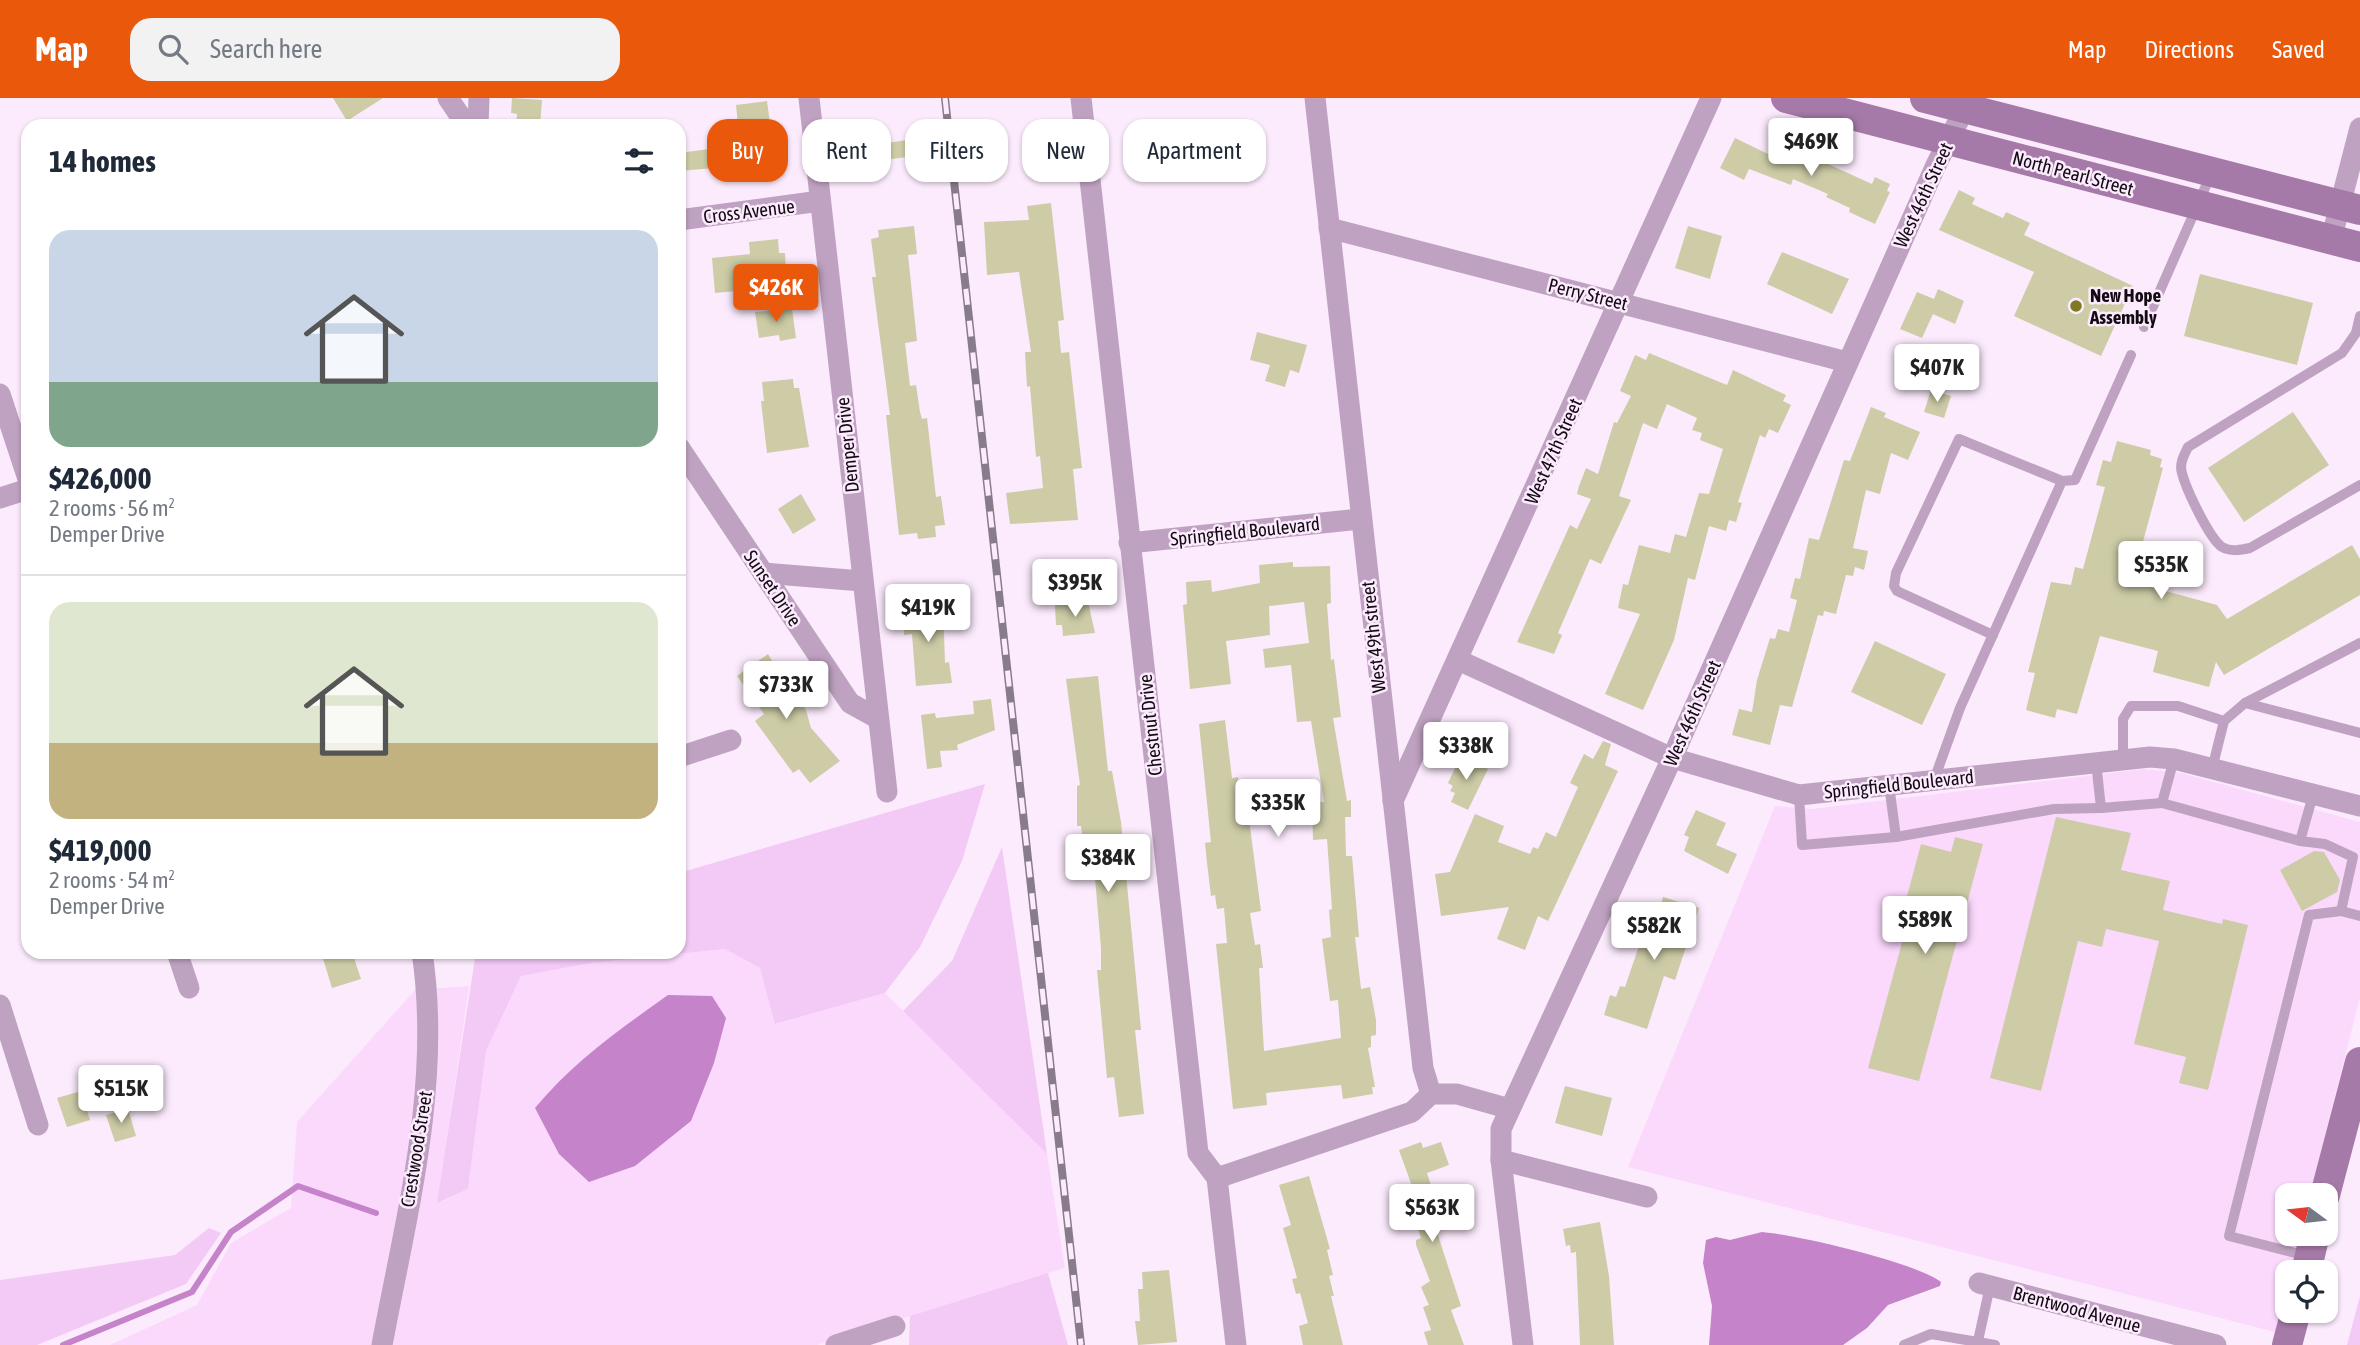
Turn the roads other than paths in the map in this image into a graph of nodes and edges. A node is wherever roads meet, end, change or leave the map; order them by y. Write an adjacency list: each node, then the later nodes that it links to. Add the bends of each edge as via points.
1 (448, 98): 10 (street)
2 (479, 98): 11 (street)
3 (809, 98): 15 (street, Demper Drive)
4 (1081, 98): 35 (street, Chestnut Drive)
5 (1315, 98): 19 (street, West 49th street)
6 (1711, 98): 22 (street, West 47th Street)
7 (1786, 98): 13 (street, North Pearl Street)
8 (1925, 98): 9 (street, North Pearl Street)
9 (1967, 103): 13 (street, West 46th Street); 14 (street, North Pearl Street)
10 (462, 119)
11 (478, 119)
12 (2360, 128): 17 (street)
13 (1948, 140): 16 (street, North Pearl Street); 26 (street, West 46th Street)
14 (2212, 172): 16 (lane); 17 (street, North Pearl Street)
15 (820, 201): 18 (street, Cross Avenue); 37 (street, Demper Drive)
16 (2199, 205): 20 (street, North Pearl Street); 24 (lane)
17 (2350, 207): 20 (street)
18 (686, 219)
19 (1329, 228): 22 (street, Perry Street); 34 (street, West 49th street)
20 (2331, 240): 21 (street, North Pearl Street)
21 (2360, 247)
22 (1620, 302): 26 (street, Perry Street); 40 (street, West 47th Street)
23 (2360, 316): 31 (lane, via 2356,333 2342,353 2188,447 2181,471 2213,538 2235,551 2250,548)
24 (2144, 327)
25 (2131, 355): 30 (lane, via 2075,480)
26 (1847, 362): 47 (street, West 46th Street)
27 (0, 394): 28 (street)
28 (21, 458)
29 (686, 458): 36 (street, Sunset Drive)
30 (2062, 481): 38 (lane); 38 (lane, via 1959,439 1896,573 1897,591)
31 (2360, 485)
32 (21, 491): 33 (street)
33 (0, 498)
34 (1360, 519): 35 (street, Springfield Boulevard); 57 (street, West 49th street)
35 (1129, 543): 74 (street, Chestnut Drive, via 1198,1153)
36 (763, 573): 37 (street); 42 (street, Sunset Drive, via 850,703)
37 (862, 581): 42 (street, Demper Drive)
38 (1993, 635): 52 (lane)
39 (2360, 643): 41 (lane)
40 (1458, 660): 47 (street, Springfield Boulevard); 57 (street, West 47th Street)
41 (2245, 703): 43 (lane); 44 (lane)
42 (877, 718): 54 (street, Demper Drive)
43 (2224, 720): 49 (lane, via 2178,706 2131,706 2123,719); 51 (lane)
44 (2360, 733)
45 (731, 740): 46 (street)
46 (686, 755)
47 (1672, 758): 55 (street, Springfield Boulevard); 71 (street, West 46th Street)
48 (2174, 759): 49 (street, Springfield Boulevard); 51 (street, Springfield Boulevard); 58 (lane)
49 (2123, 760): 50 (street, Springfield Boulevard)
50 (2096, 762): 52 (street, Springfield Boulevard); 60 (lane)
51 (2211, 769): 56 (street, Springfield Boulevard)
52 (1934, 780): 53 (street, Springfield Boulevard)
53 (1889, 785): 55 (street, Springfield Boulevard); 61 (lane)
54 (887, 792)
55 (1799, 795): 61 (lane, via 1802,845)
56 (2313, 795): 59 (street, Springfield Boulevard); 62 (lane)
57 (1392, 802): 70 (street, West 49th street, via 1423,1068)
58 (2162, 803): 60 (lane); 62 (lane)
59 (2360, 806)
60 (2101, 808): 61 (lane, via 2054,809)
61 (1896, 836)
62 (2300, 841): 63 (lane, via 2325,844 2353,857)
63 (2342, 911): 64 (lane); 77 (lane, via 2309,915 2229,1236)
64 (2360, 916)
65 (179, 959): 67 (street)
66 (423, 959): 82 (street, Crestwood Street, via 429,996 427,1084)
67 (189, 988)
68 (0, 1005): 72 (street)
69 (2358, 1077): 75 (street)
70 (1432, 1094): 71 (street, via 1457,1094); 74 (street, via 1412,1112)
71 (1510, 1109): 73 (street, West 46th Street, via 1502,1129)
72 (38, 1125)
73 (1501, 1160): 76 (street); 85 (street, West 46th Street)
74 (1217, 1178): 84 (street, Chestnut Drive)
75 (2328, 1183)
76 (1647, 1197)
77 (2310, 1254)
78 (1984, 1285): 81 (lane); 88 (street, Brentwood Avenue)
79 (2293, 1323): 89 (street)
80 (895, 1325): 83 (street)
81 (1978, 1341): 86 (lane, via 1931,1334); 87 (lane)
82 (382, 1345)
83 (836, 1345)
84 (1236, 1345)
85 (1522, 1345)
86 (1904, 1345)
87 (1995, 1345)
88 (2216, 1345)
89 (2287, 1345)

